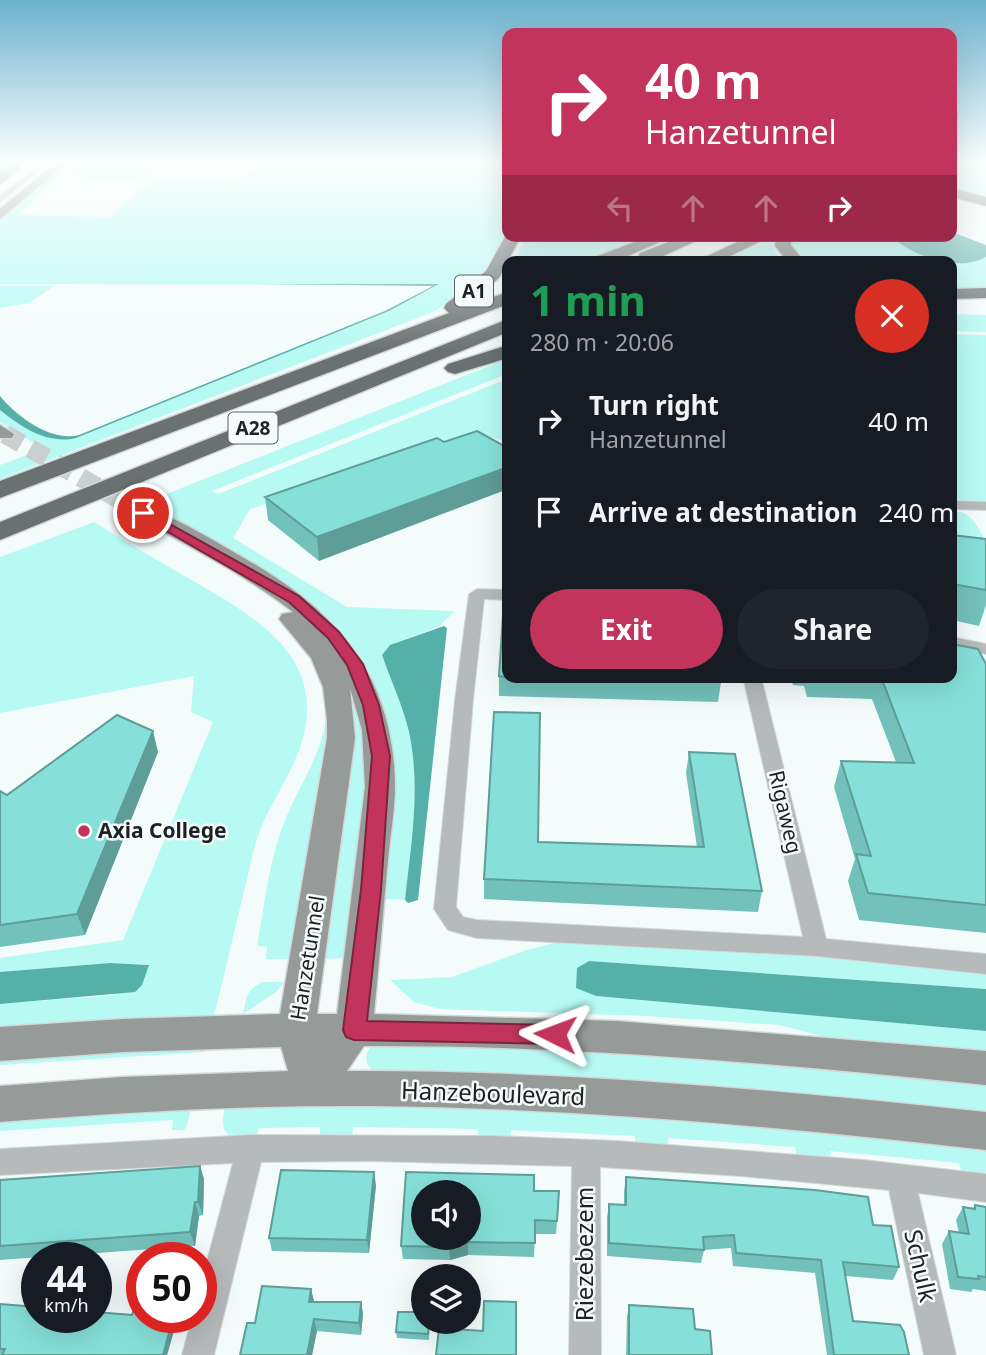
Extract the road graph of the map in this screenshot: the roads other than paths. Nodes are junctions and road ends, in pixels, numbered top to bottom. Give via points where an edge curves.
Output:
1 (650, 242) edge
2 (684, 242) edge
3 (711, 242) edge
4 (750, 242) edge
5 (614, 256) edge
6 (649, 256) edge
7 (677, 256) edge
8 (717, 256) edge
9 (502, 257) edge
10 (986, 293) edge
11 (957, 294) edge
12 (502, 299) edge
13 (957, 308) edge
14 (986, 308) edge
15 (502, 314) edge
16 (502, 327) edge
17 (419, 331) junction
18 (502, 348) edge
19 (502, 353) edge
20 (453, 368) junction
21 (0, 490) edge
22 (957, 505) edge
23 (986, 506) edge
24 (0, 512) edge
25 (0, 532) edge
26 (0, 550) edge
27 (502, 595) edge
28 (957, 643) edge
29 (986, 649) edge
30 (753, 683) edge
31 (817, 947) junction
32 (986, 964) edge
33 (354, 1030) junction
34 (296, 1031) junction
35 (0, 1044) edge
36 (986, 1068) edge
37 (313, 1091) junction
38 (0, 1104) edge
39 (986, 1131) edge
40 (251, 1148) junction
41 (586, 1154) junction
42 (0, 1162) edge
43 (900, 1178) junction
44 (986, 1188) edge
45 (198, 1355) edge
46 (584, 1355) edge
47 (940, 1355) edge

1 - 5 highway
2 - 6 highway
3 - 7 highway
4 - 8 highway
9 - 17 highway, A1 via 493,274 471,295
10 - 11 highway
12 - 17 highway, A28
13 - 14 highway
15 - 24 highway, A28
16 - 25 highway, A28
17 - 21 highway, A28
18 - 20 highway, A28
19 - 20 highway, A28
20 - 26 highway, A28
22 - 23 street
27 - 31 street via 477,594 445,909 450,919 464,928
28 - 29 street
30 - 31 street, Rigaweg
31 - 32 street
33 - 34 main road
33 - 34 main road, Hanzetunnel via 381,756 371,705 355,664 333,635 294,599 136,516 279,609 312,638 334,674 342,708 341,738
33 - 36 main road via 660,1039
33 - 37 main road, Hanzetunnel
34 - 35 main road via 99,1035
34 - 37 main road, Hanzetunnel
37 - 38 main road, Hanzeboulevard via 156,1093
37 - 39 main road, Hanzeboulevard via 642,1100
40 - 41 street
40 - 42 street
40 - 45 street
41 - 43 street
41 - 46 street, Riezebezem
43 - 44 street
43 - 47 street, Schulk

